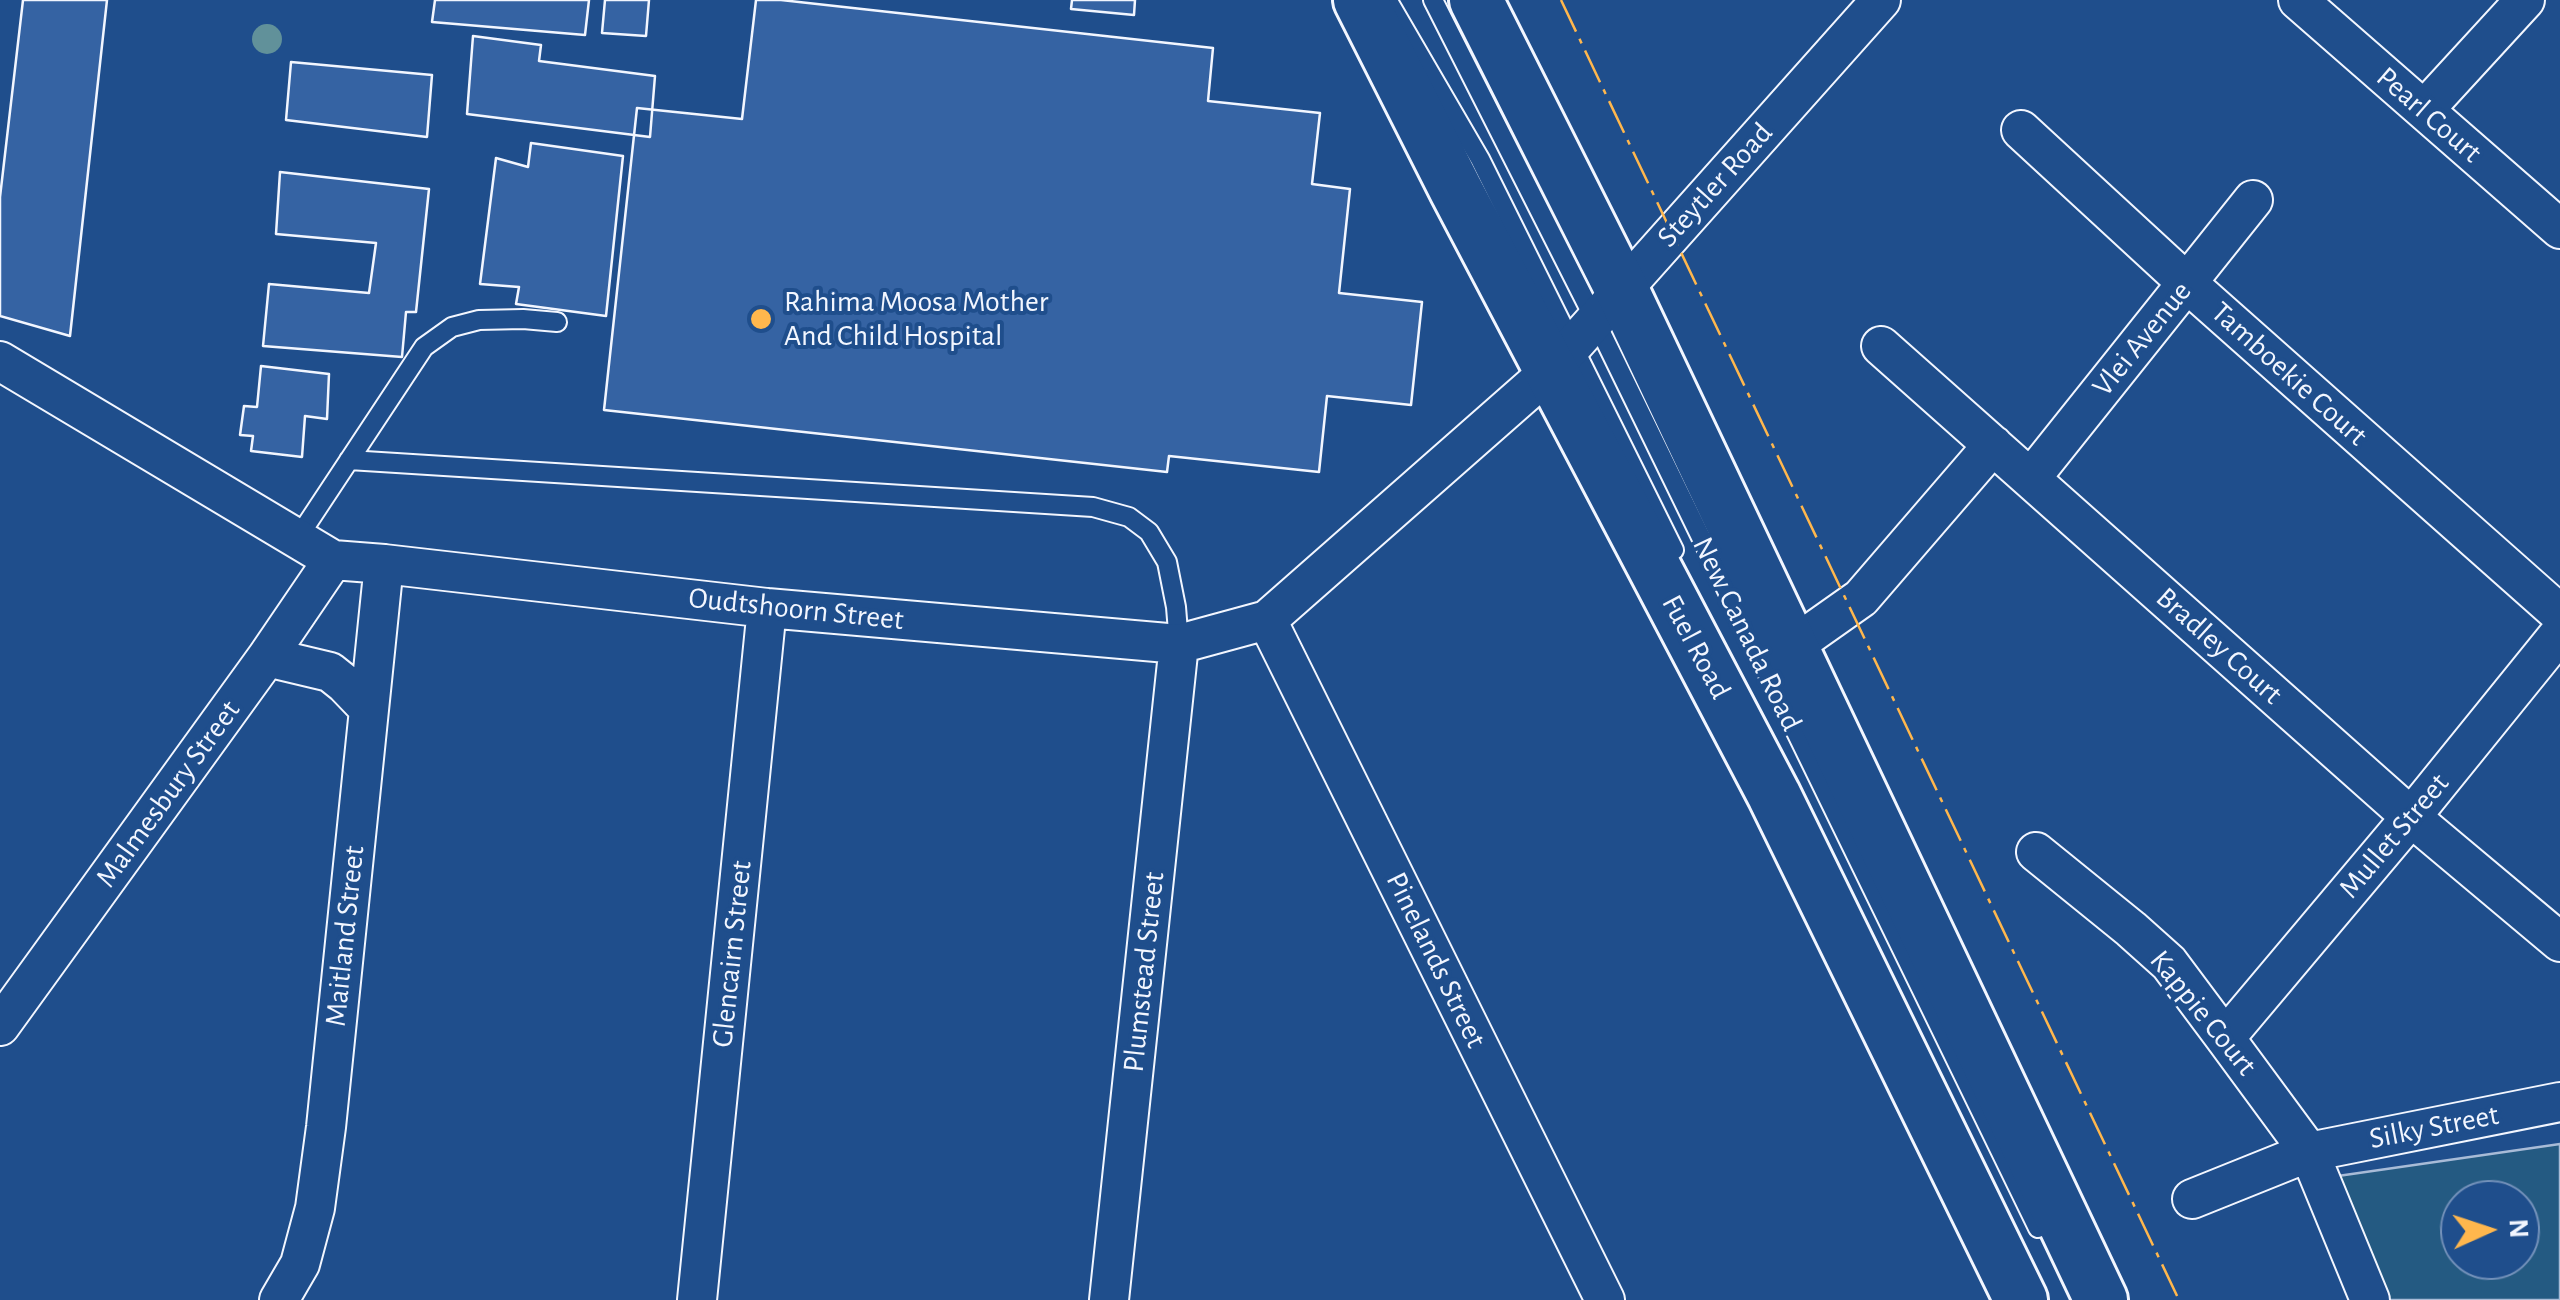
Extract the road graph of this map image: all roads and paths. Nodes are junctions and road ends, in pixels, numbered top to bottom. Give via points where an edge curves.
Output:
1 (1360, 0) edge
2 (1388, 0) edge
3 (1433, 0) edge
4 (1476, 0) edge
5 (1880, 0) edge
6 (2298, 0) edge
7 (2525, 0) edge
8 (2424, 110) junction
9 (2021, 130) dead end
10 (2253, 200) dead end
11 (2560, 229) edge
12 (2186, 283) junction
13 (557, 322) dead end
14 (1586, 332) junction
15 (1881, 346) dead end
16 (0, 361) edge
17 (1993, 445) junction
18 (350, 460) junction
19 (2031, 478) junction
20 (297, 539) junction
21 (333, 560) junction
22 (384, 564) junction
23 (1686, 573) dead end
24 (767, 608) junction
25 (2560, 614) edge
26 (1267, 620) junction
27 (2560, 633) edge
28 (1178, 644) junction
29 (1793, 646) junction
30 (267, 657) junction
31 (368, 708) junction
32 (2411, 816) junction
33 (2036, 852) dead end
34 (2560, 942) edge
35 (0, 1026) edge
36 (2226, 1038) junction
37 (2560, 1102) edge
38 (2309, 1152) junction
39 (2192, 1199) dead end
40 (2047, 1247) dead end
41 (279, 1300) edge
42 (697, 1300) edge
43 (1109, 1300) edge
44 (1604, 1300) edge
45 (2021, 1300) edge
46 (2101, 1300) edge
47 (2370, 1300) edge

1 - 14 main road, Fuel Road
2 - 14 lane, New Canada Road
3 - 14 lane, New Canada Road
4 - 14 main road, Fuel Road
5 - 14 street, Steytler Road
6 - 8 street, Pearl Court
7 - 8 street
8 - 11 street, Pearl Court
9 - 12 street, Tamboekie Court
10 - 12 street, Vlei Avenue
12 - 19 street, Vlei Avenue
12 - 25 street, Tamboekie Court
13 - 18 lane via 480,320 452,328 424,348
14 - 23 lane, New Canada Road
14 - 26 street, Oudtshoorn Street
14 - 29 main road, Fuel Road
14 - 40 lane, New Canada Road
14 - 45 main road, Fuel Road via 1774,795
15 - 17 street, Bradley Court
16 - 20 street, Oudtshoorn Street
17 - 19 street, Bradley Court
17 - 29 street via 1861,598
18 - 20 lane
18 - 28 lane via 1093,507 1148,532 1167,562
19 - 32 street, Bradley Court
20 - 21 street, Oudtshoorn Street
21 - 22 street, Oudtshoorn Street
21 - 30 street, Malmesbury Street
22 - 24 street, Oudtshoorn Street
22 - 31 street, Maitland Street
24 - 28 street, Oudtshoorn Street
24 - 42 street, Glencairn Street
26 - 28 street, Oudtshoorn Street
26 - 44 street, Pinelands Street
27 - 32 street, Mullet Street
28 - 43 street, Plumstead Street
29 - 46 main road, Fuel Road
30 - 31 street via 330,672
30 - 35 street, Malmesbury Street
31 - 41 street, Maitland Street via 315,1208 300,1264
32 - 34 street, Bradley Court
32 - 36 street, Mullet Street
33 - 36 street, Kappie Court via 2168,963
36 - 38 street, Kappie Court
37 - 38 street, Silky Street
38 - 39 street, Silky Street
38 - 47 street, Kappie Court

